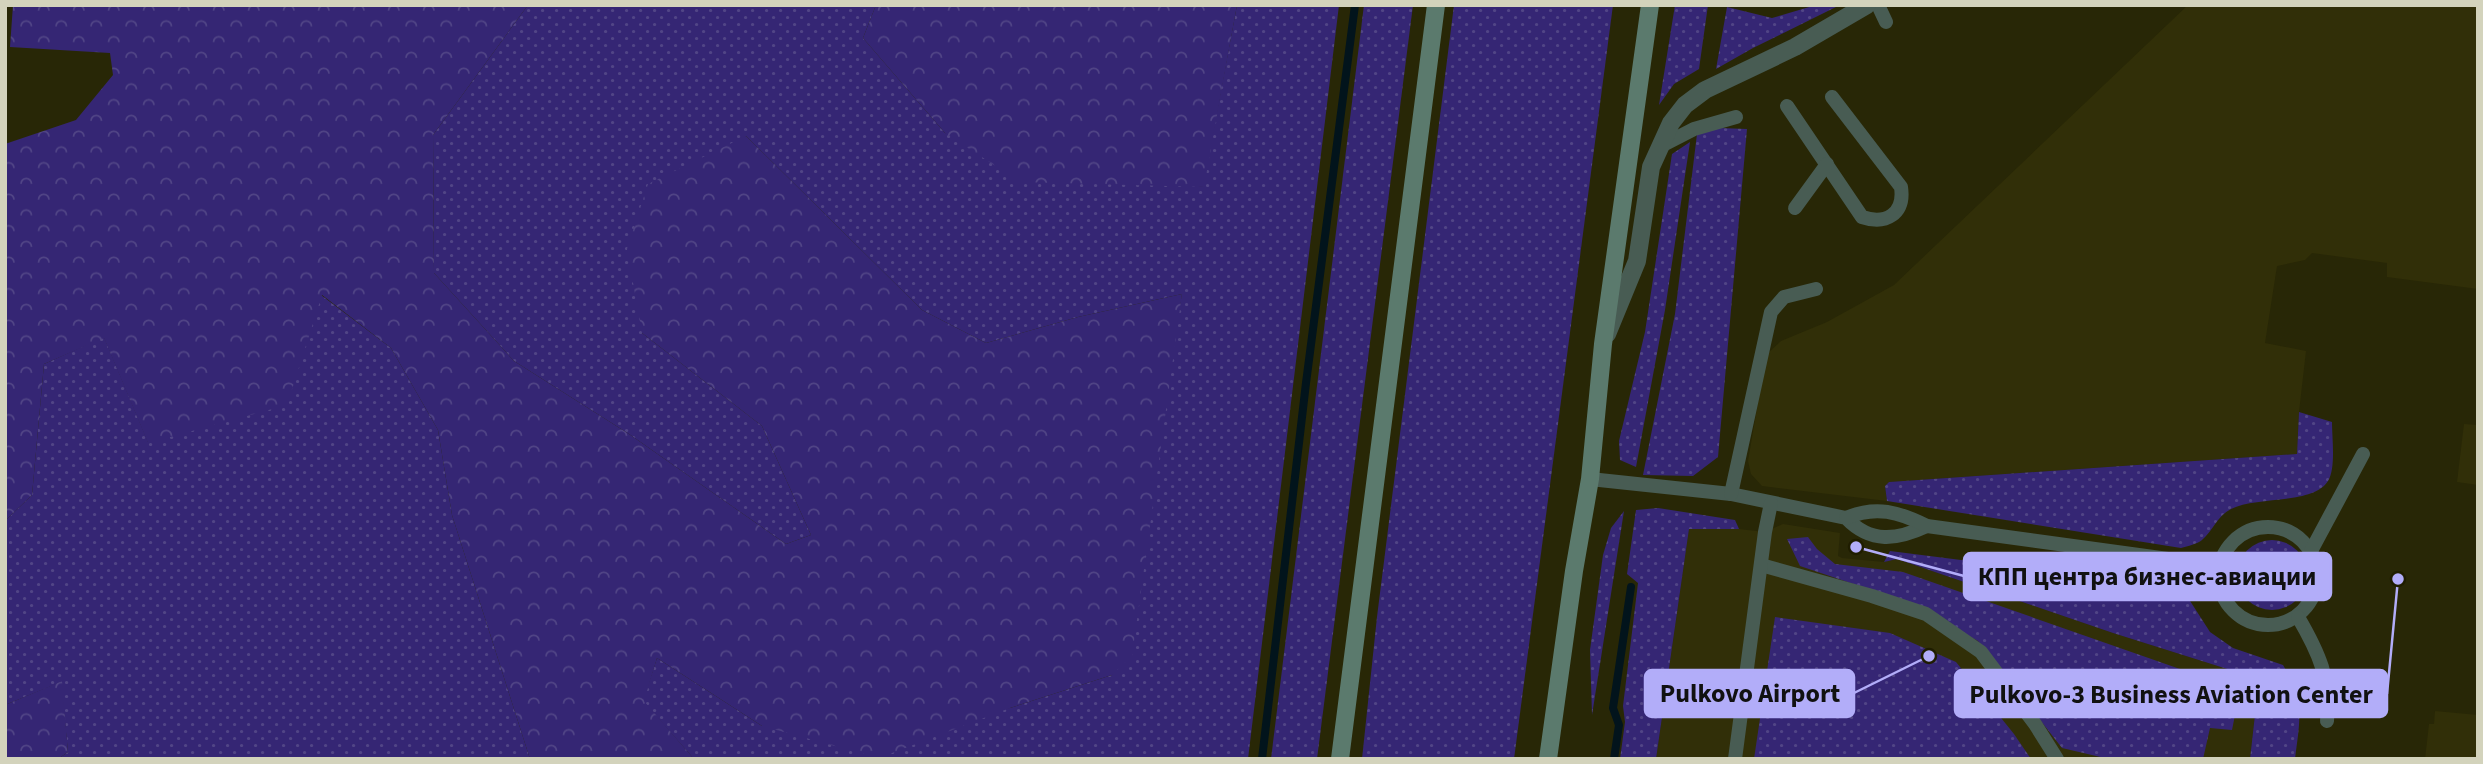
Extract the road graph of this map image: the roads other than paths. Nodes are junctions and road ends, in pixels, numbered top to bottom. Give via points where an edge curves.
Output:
1 (1436, 5) edge
2 (1650, 5) edge
3 (1867, 5) edge
4 (1878, 5) edge
5 (1886, 22) dead end
6 (1832, 97) dead end
7 (1787, 106) dead end
8 (1736, 117) dead end
9 (1658, 148) junction
10 (1827, 164) junction
11 (1795, 208) dead end
12 (1816, 289) dead end
13 (1603, 344) junction
14 (2362, 454) dead end
15 (1590, 479) junction
16 (1731, 494) junction
17 (1771, 503) junction
18 (1846, 518) junction
19 (1927, 526) junction
20 (2312, 551) junction
21 (1761, 565) junction
22 (2219, 566) junction
23 (2298, 617) junction
24 (2328, 722) dead end
25 (1340, 759) edge
26 (1548, 759) edge
27 (1735, 759) edge
28 (2057, 759) edge

1 - 25 main road
2 - 13 main road
3 - 9 street via 1796,47 1705,90 1678,114
4 - 5 lane
6 - 10 lane via 1901,187 1903,198 1897,211 1875,222 1862,217
7 - 10 lane
8 - 9 lane via 1694,129
9 - 13 street via 1637,261
10 - 11 lane
12 - 16 lane via 1784,297 1771,312
13 - 15 main road
14 - 20 lane
15 - 16 lane
15 - 26 main road
16 - 17 lane
17 - 18 lane
17 - 21 lane
18 - 19 lane via 1863,510 1885,512
18 - 19 lane via 1858,530 1880,536 1904,537
19 - 22 lane
20 - 22 lane via 2295,534 2272,526 2248,530 2229,544
20 - 23 lane via 2316,586
21 - 27 lane
21 - 28 lane via 1926,614 1981,652
22 - 23 lane via 2220,590 2232,611 2252,624 2276,626
23 - 24 lane via 2320,657 2330,701

